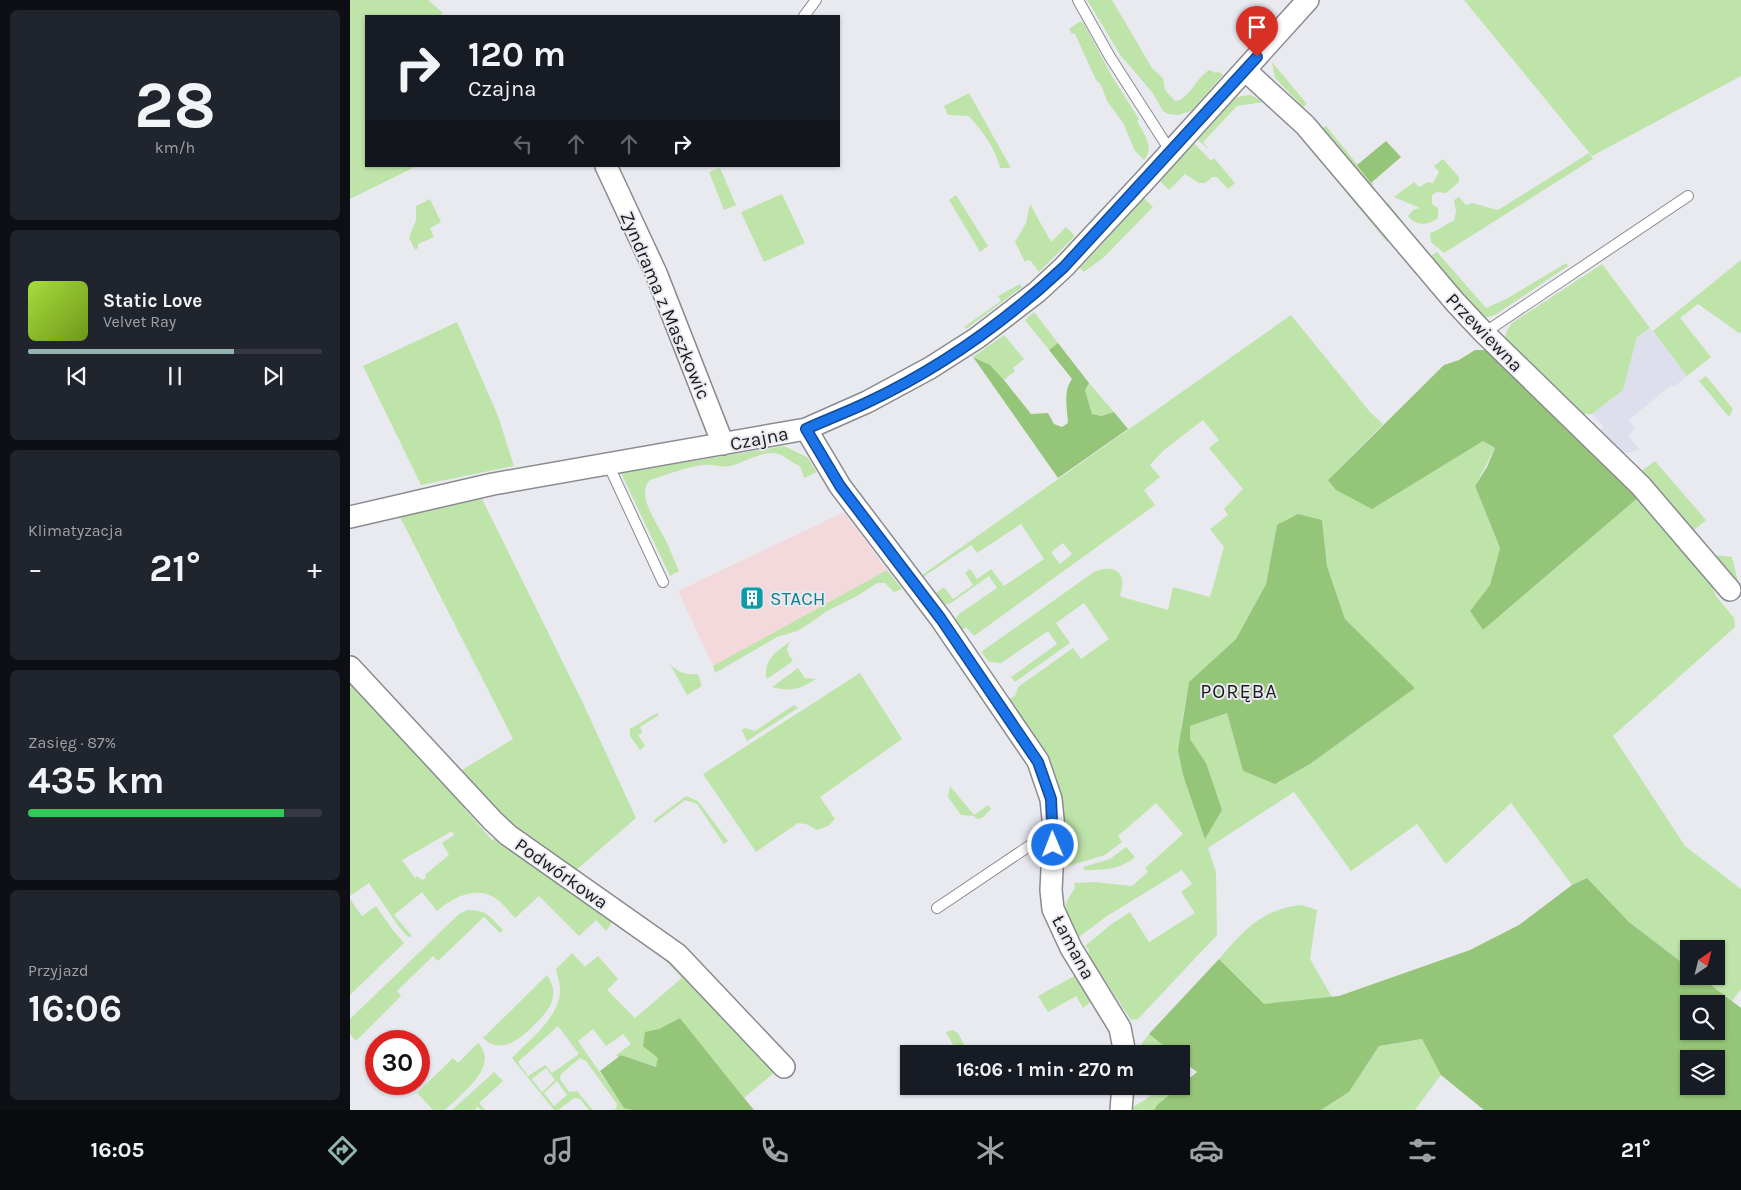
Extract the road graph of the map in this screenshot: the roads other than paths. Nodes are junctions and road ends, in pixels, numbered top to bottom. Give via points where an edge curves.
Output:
1 (816, 0) edge
2 (1078, 0) edge
3 (1308, 0) edge
4 (805, 15) edge
5 (1245, 70) junction
6 (1171, 152) junction
7 (606, 167) edge
8 (1688, 196) dead end
9 (1484, 333) junction
10 (806, 429) junction
11 (723, 444) junction
12 (608, 464) junction
13 (350, 517) edge
14 (663, 582) dead end
15 (1730, 590) dead end
16 (350, 667) edge
17 (1054, 829) junction
18 (936, 908) dead end
19 (1123, 1045) edge
20 (784, 1067) dead end
21 (1122, 1095) edge
22 (1121, 1110) edge

1 - 4 lane
2 - 6 lane
3 - 5 street, Czajna
5 - 6 street, Czajna
5 - 9 street, Przewiewna via 1305,125
6 - 10 street, Czajna via 1064,267 1009,315 916,375 867,402
7 - 11 street, Zyndrama z Maszkowic via 656,273
8 - 9 lane
9 - 15 street, Przewiewna via 1641,486
10 - 11 street, Czajna
10 - 17 street, Łamana via 840,486 941,619 1038,762 1051,799
11 - 12 street, Czajna
12 - 13 street, Czajna via 493,484
12 - 14 lane
16 - 20 street, Podwórkowa via 492,821 677,954
17 - 18 lane
17 - 19 street, Łamana via 1053,909 1071,948 1120,1028
21 - 22 street

